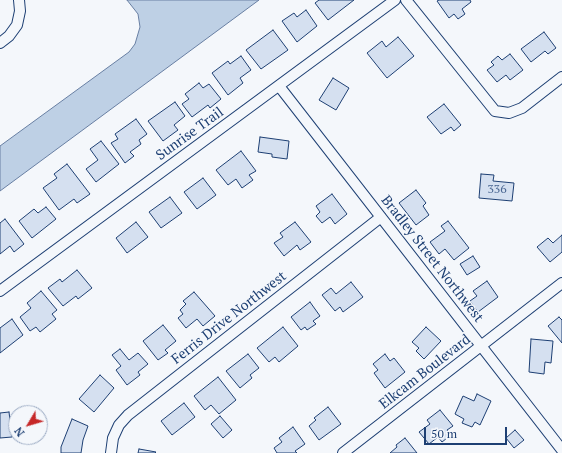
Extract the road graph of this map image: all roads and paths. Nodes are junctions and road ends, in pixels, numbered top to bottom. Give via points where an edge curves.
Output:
1 (19, 0) edge
2 (395, 0) edge
3 (406, 0) edge
4 (0, 43) edge
5 (562, 77) edge
6 (279, 86) junction
7 (381, 217) junction
8 (562, 283) edge
9 (0, 291) edge
10 (481, 346) junction
11 (562, 450) edge
12 (111, 453) edge
13 (343, 453) edge

1 - 4 street via 17,25
2 - 6 street, Sunrise Trail
3 - 5 street via 495,111 509,113 522,108
6 - 7 street, Bradley Street Northwest
6 - 9 street, Sunrise Trail
7 - 10 street, Bradley Street Northwest
7 - 12 street, Ferris Drive Northwest via 128,414 113,438
8 - 10 street, Elkcam Boulevard
10 - 11 street, Bradley Street Northwest
10 - 13 street, Elkcam Boulevard

